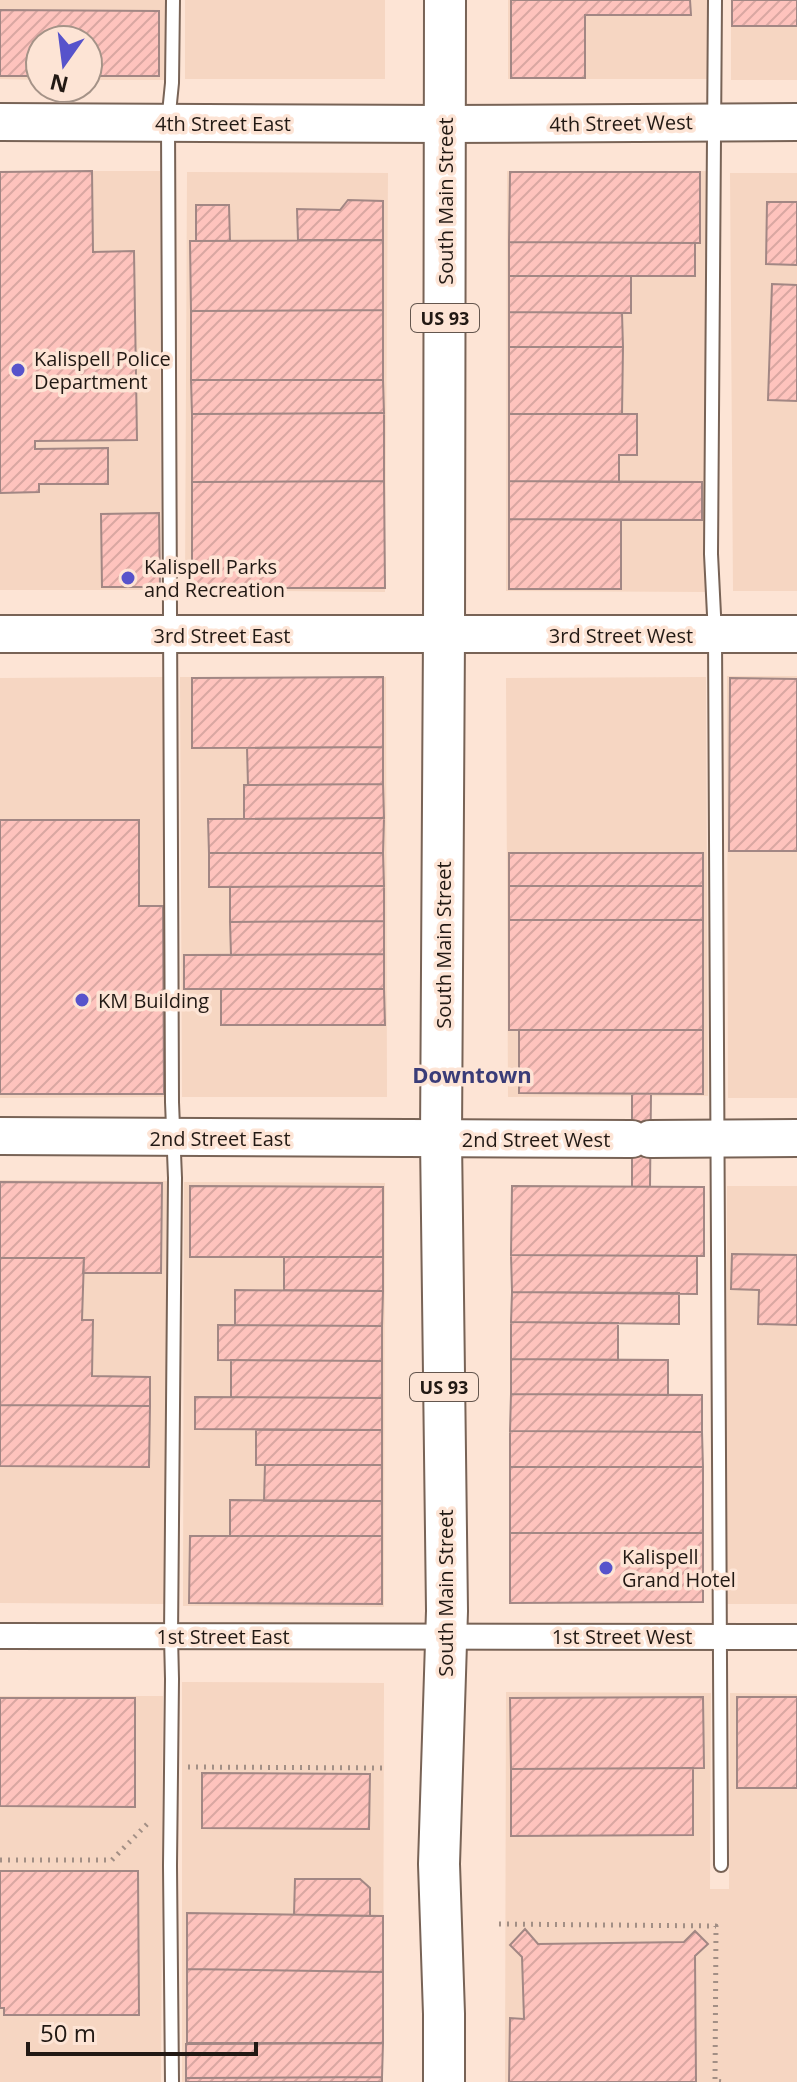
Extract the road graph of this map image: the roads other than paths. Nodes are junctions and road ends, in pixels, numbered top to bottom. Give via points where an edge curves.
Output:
1 (173, 0) edge
2 (445, 0) edge
3 (715, 0) edge
4 (0, 122) edge
5 (714, 122) junction
6 (797, 122) edge
7 (168, 123) junction
8 (445, 124) junction
9 (0, 634) edge
10 (170, 634) junction
11 (797, 634) edge
12 (444, 635) junction
13 (715, 635) junction
14 (0, 1136) edge
15 (173, 1138) junction
16 (797, 1138) edge
17 (441, 1139) junction
18 (718, 1139) junction
19 (446, 1635) junction
20 (0, 1636) edge
21 (171, 1636) junction
22 (721, 1636) junction
23 (797, 1637) edge
24 (721, 1865) dead end
25 (172, 2082) edge
26 (444, 2082) edge

1 - 7 lane
2 - 8 main road, South Main Street / US 93
3 - 5 lane
4 - 7 street, 4th Street East
5 - 6 street, 4th Street West
5 - 8 street, 4th Street West
5 - 13 lane
7 - 8 street, 4th Street East
7 - 10 lane
8 - 12 main road, South Main Street / US 93
9 - 10 street, 3rd Street East
10 - 12 street, 3rd Street East
10 - 15 lane
11 - 13 street, 3rd Street West
12 - 13 street, 3rd Street West
12 - 17 main road, South Main Street / US 93
13 - 18 lane
14 - 15 street, 2nd Street East
15 - 17 street, 2nd Street East
15 - 21 lane
16 - 18 street, 2nd Street West
17 - 18 street, 2nd Street West
17 - 19 main road, South Main Street / US 93
18 - 22 lane
19 - 21 street, 1st Street East
19 - 22 street, 1st Street West
19 - 26 main road, South Main Street / US 93 via 439,1864
20 - 21 street, 1st Street East
21 - 25 lane
22 - 23 street, 1st Street West
22 - 24 lane

